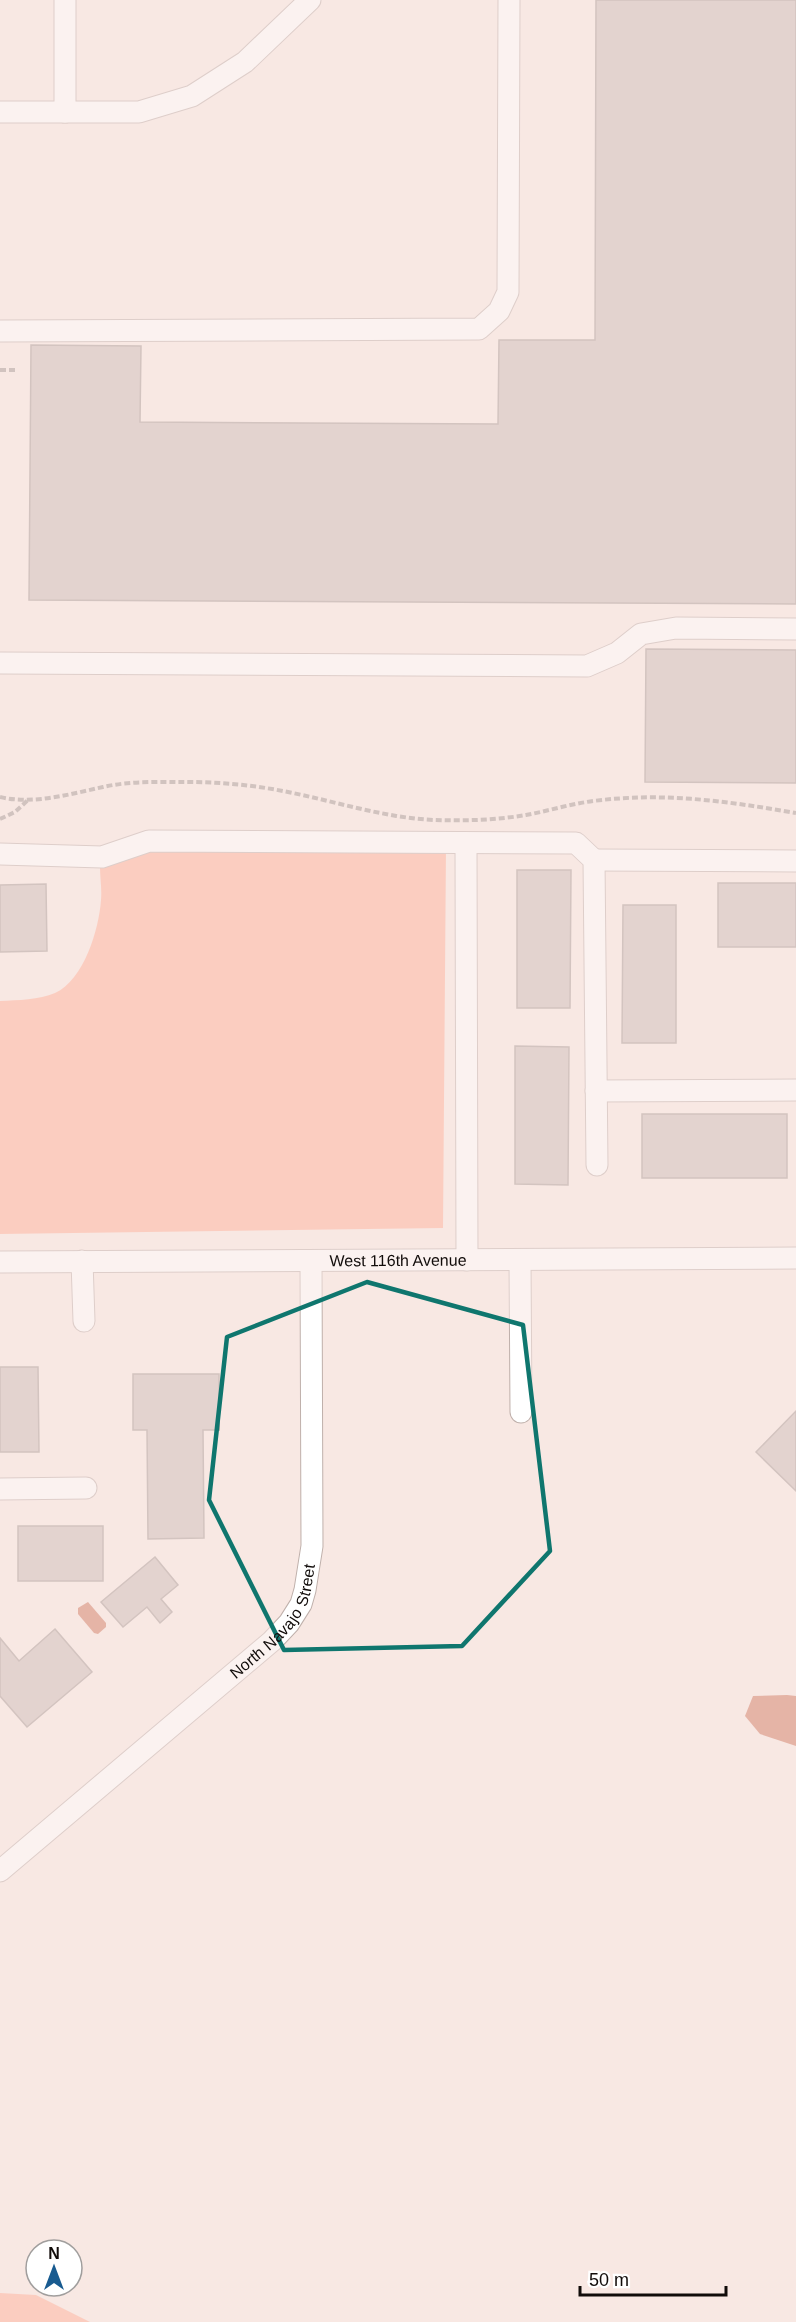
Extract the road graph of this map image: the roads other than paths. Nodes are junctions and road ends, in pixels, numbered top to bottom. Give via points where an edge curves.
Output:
1 (65, 0) edge
2 (310, 0) edge
3 (509, 0) edge
4 (0, 112) edge
5 (65, 112) junction
6 (0, 331) edge
7 (796, 629) edge
8 (0, 663) edge
9 (466, 843) junction
10 (0, 854) edge
11 (594, 860) junction
12 (796, 861) edge
13 (796, 1090) edge
14 (596, 1091) junction
15 (597, 1166) dead end
16 (796, 1258) edge
17 (467, 1260) junction
18 (520, 1260) junction
19 (82, 1261) junction
20 (0, 1262) edge
21 (310, 1262) junction
22 (84, 1321) dead end
23 (521, 1412) dead end
24 (86, 1488) dead end
25 (0, 1489) edge
26 (0, 1871) edge

1 - 5 street
2 - 5 street via 244,62 192,96 139,112
3 - 6 street via 508,292 499,311 479,329
4 - 5 street
7 - 8 street via 676,628 641,634 617,653 587,666
9 - 10 street via 149,841 102,858
9 - 11 street via 576,843
9 - 17 street
11 - 12 street
11 - 14 street
13 - 14 street
14 - 15 street
16 - 18 street, West 116th Avenue
17 - 18 street, West 116th Avenue
17 - 21 street, West 116th Avenue
18 - 23 street
19 - 20 street, West 116th Avenue
19 - 21 street, West 116th Avenue
19 - 22 street
21 - 26 street, North Navajo Street via 312,1546 301,1604 289,1623 239,1671
24 - 25 street

